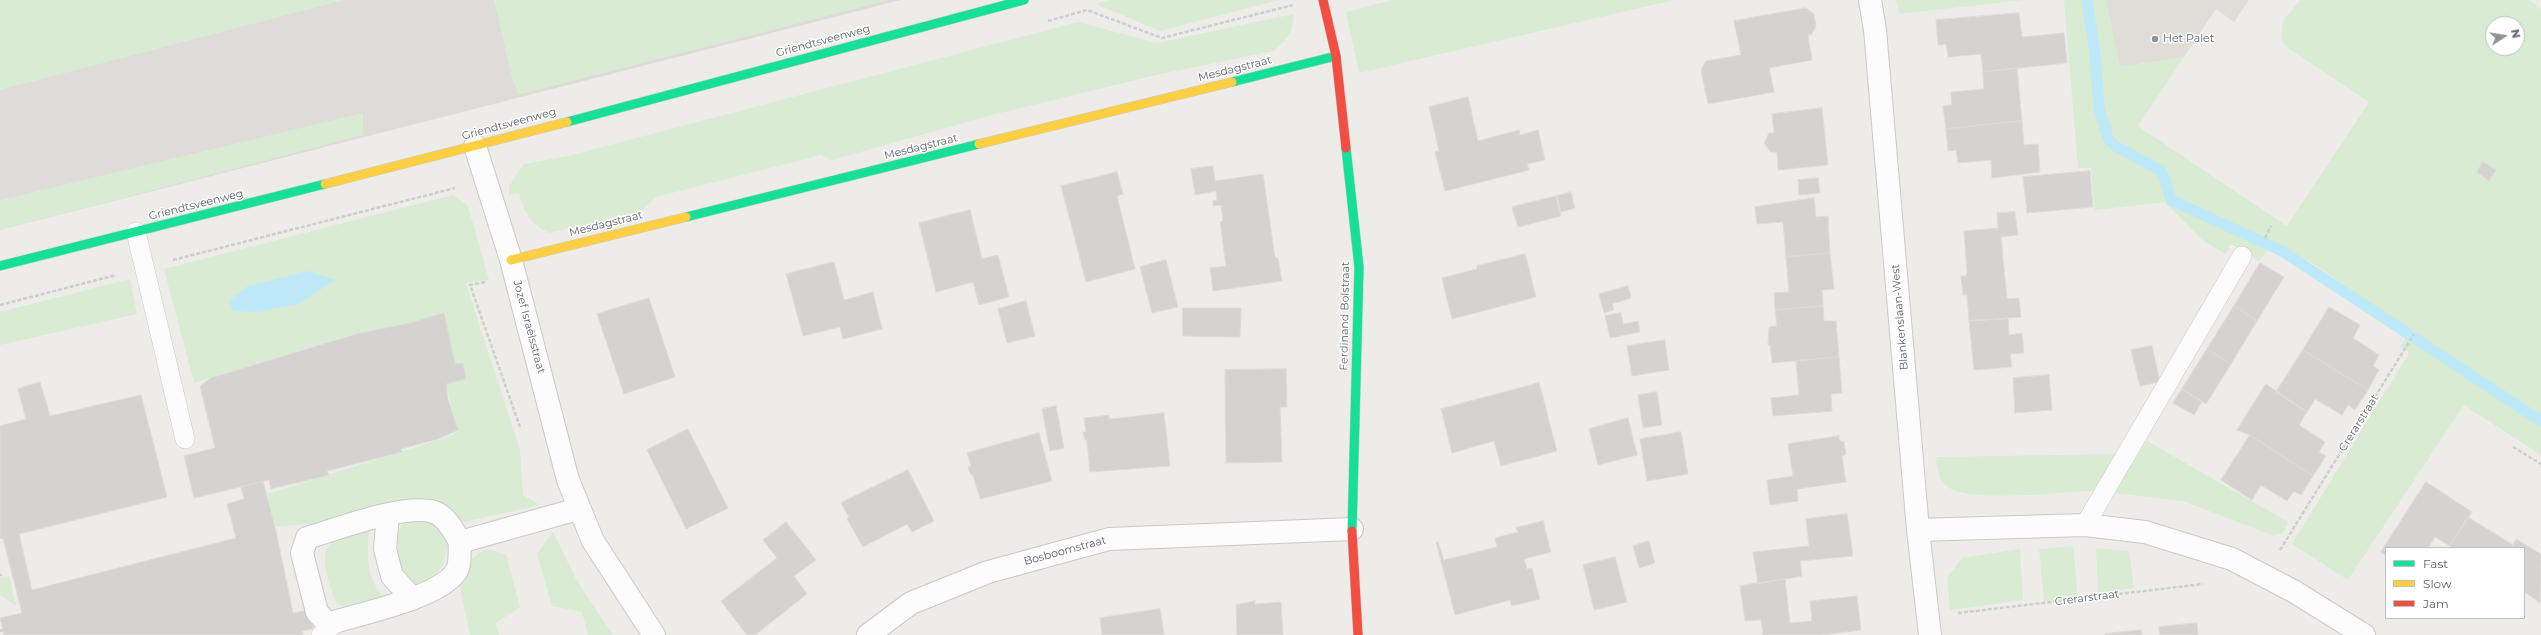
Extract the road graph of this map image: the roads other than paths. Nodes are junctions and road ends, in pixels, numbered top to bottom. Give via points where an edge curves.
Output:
1 (1024, 0) edge
2 (1323, 0) edge
3 (1870, 0) edge
4 (1336, 56) junction
5 (476, 146) junction
6 (136, 232) junction
7 (2242, 256) dead end
8 (511, 260) junction
9 (0, 266) edge
10 (185, 439) dead end
11 (578, 509) junction
12 (388, 514) junction
13 (2085, 524) junction
14 (1352, 529) junction
15 (1918, 530) junction
16 (460, 542) junction
17 (412, 598) junction
18 (338, 621) junction
19 (1929, 626) edge
20 (321, 635) edge
21 (654, 635) edge
22 (868, 635) edge
23 (1358, 635) edge
24 (2364, 635) edge

1 - 5 street, Griendtsveenweg
2 - 4 street, Ferdinand Bolstraat
3 - 15 street, Blankenslaan-West via 1875,30
4 - 8 street, Mesdagstraat
4 - 14 street, Ferdinand Bolstraat via 1359,267
5 - 6 street, Griendtsveenweg
5 - 8 street, Jozef Israëlsstraat
6 - 9 street, Griendtsveenweg
6 - 10 lane
7 - 13 lane
8 - 11 street, Jozef Israëlsstraat via 568,480
11 - 16 street
11 - 21 street, Jozef Israëlsstraat via 593,541
12 - 16 street via 435,513 454,531
12 - 17 street via 385,549 392,576
12 - 18 street via 307,538 303,546 302,553 317,612 326,622
13 - 15 street
13 - 24 street via 2145,532 2232,559 2295,592
14 - 22 street, Bosboomstraat via 1109,539 988,572 911,603
14 - 23 street, Ferdinand Bolstraat
15 - 19 street, Blankenslaan-West
16 - 17 street via 457,571 448,582
17 - 18 street
18 - 20 lane

